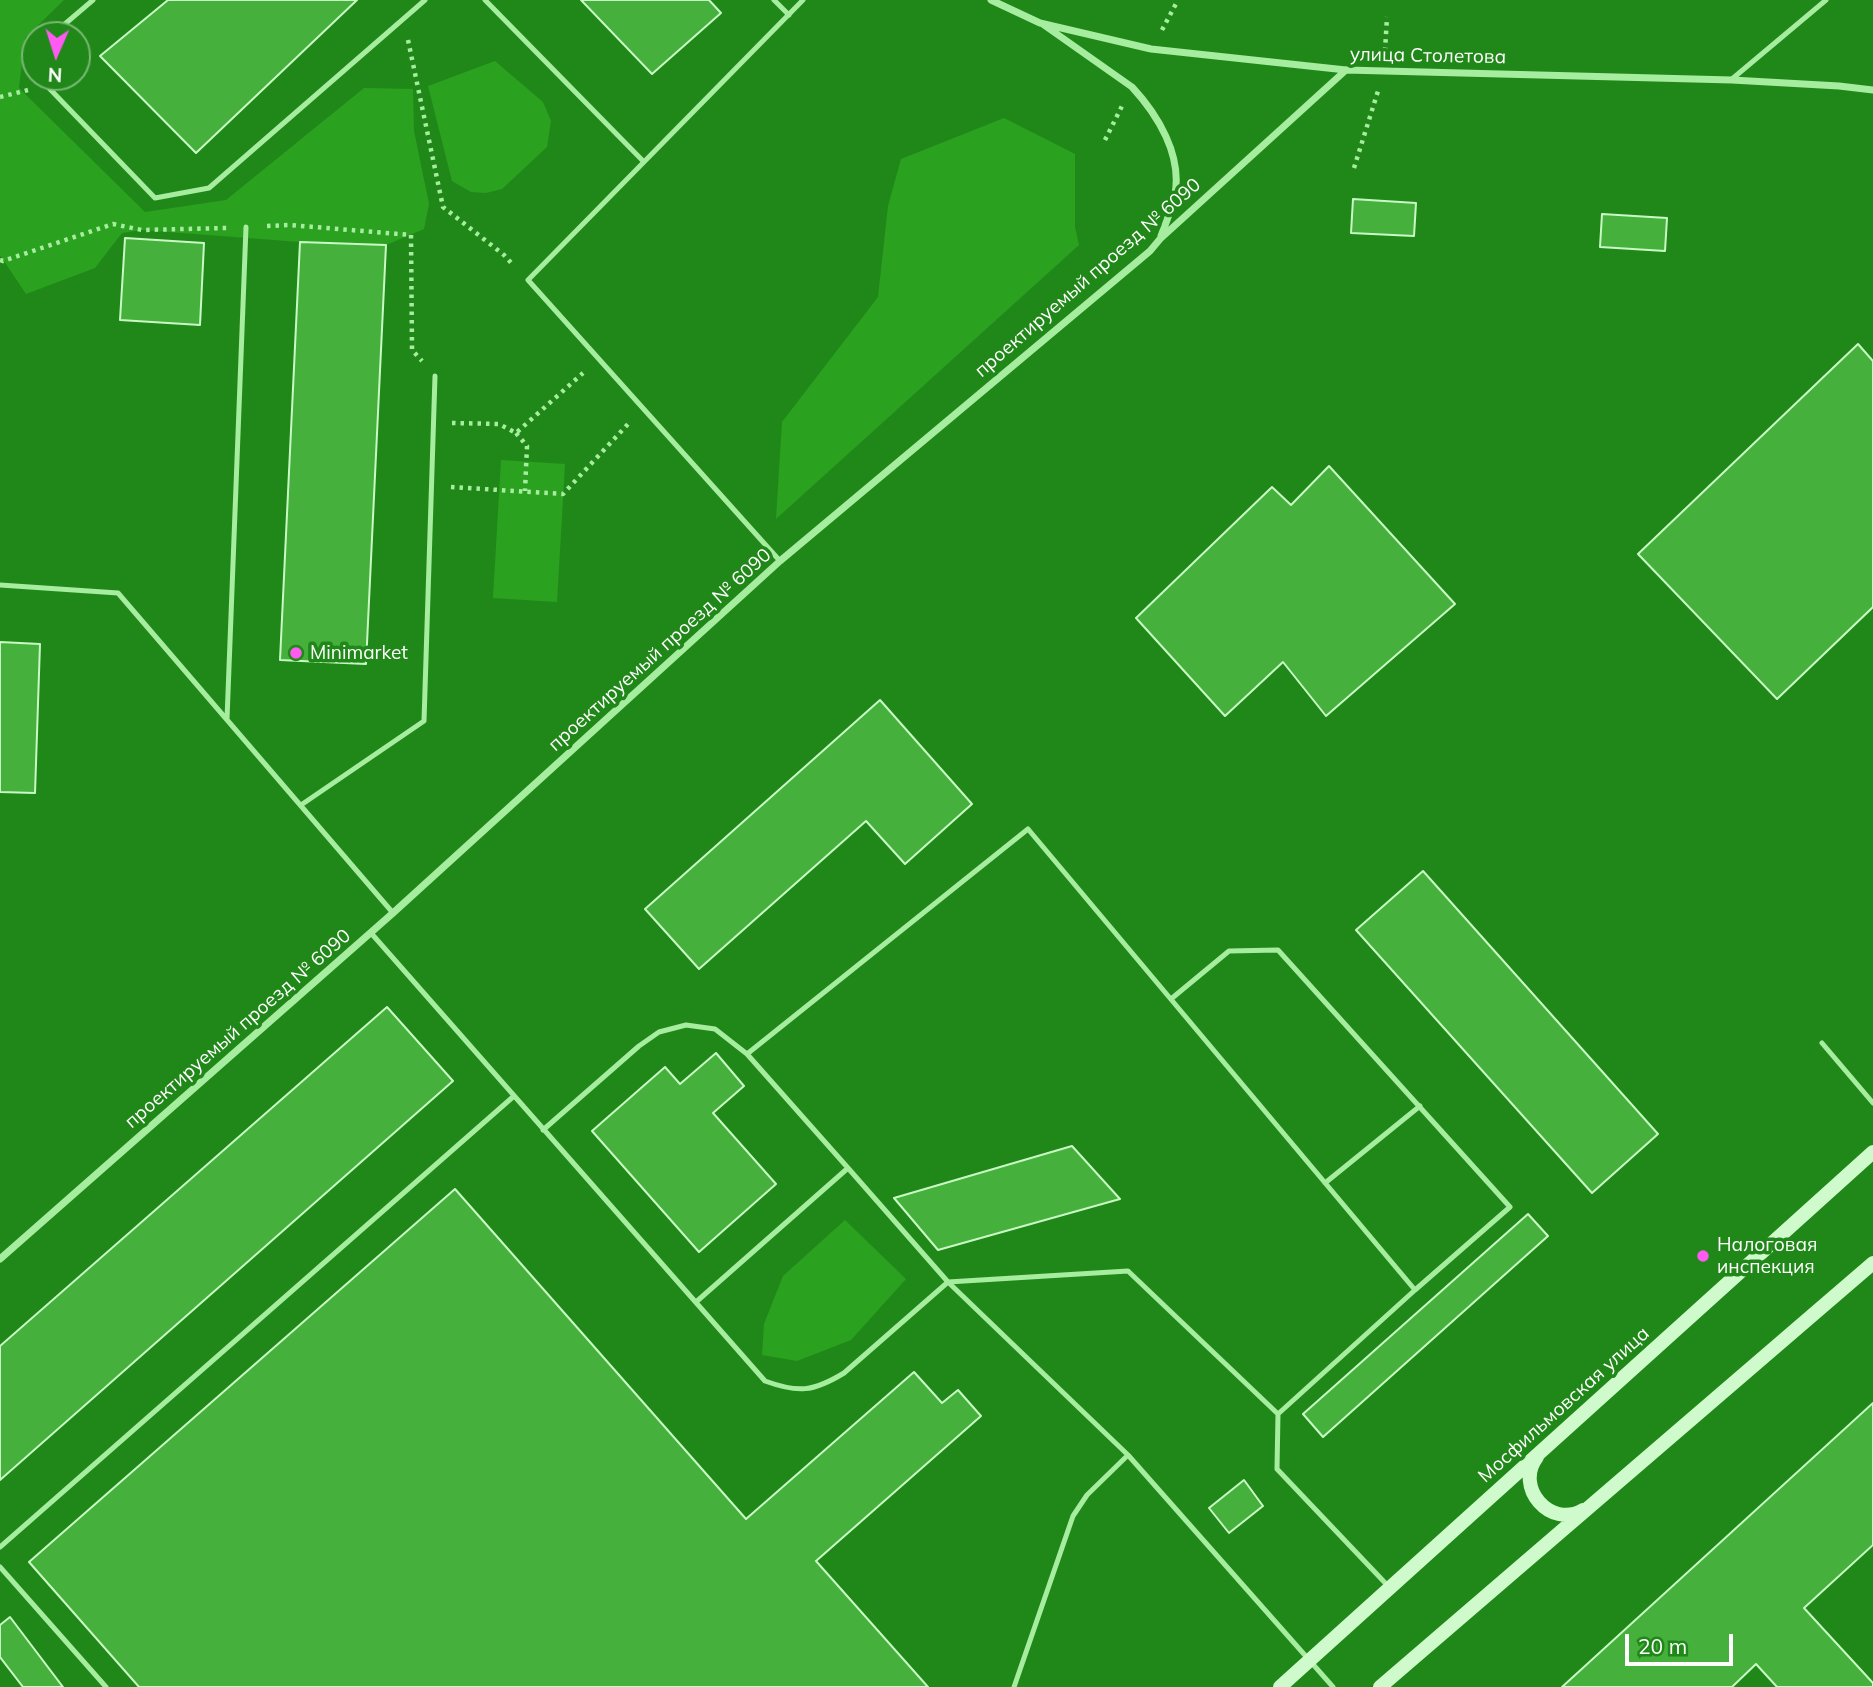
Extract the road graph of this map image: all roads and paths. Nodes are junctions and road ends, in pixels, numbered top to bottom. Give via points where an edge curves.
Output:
1 (93, 0) edge
2 (425, 0) edge
3 (485, 0) edge
4 (774, 0) edge
5 (803, 0) edge
6 (991, 0) edge
7 (1826, 0) edge
8 (789, 15) junction
9 (403, 19) junction
10 (68, 21) edge
11 (1040, 23) junction
12 (1346, 70) junction
13 (1732, 80) junction
14 (1873, 90) edge
15 (25, 91) edge
16 (51, 91) edge
17 (0, 97) edge
18 (644, 162) junction
19 (246, 227) dead end
20 (1160, 239) junction
21 (528, 280) junction
22 (600, 359) junction
23 (435, 376) dead end
24 (643, 408) junction
25 (433, 423) junction
26 (516, 433) junction
27 (431, 486) junction
28 (524, 491) junction
29 (780, 561) junction
30 (0, 586) edge
31 (227, 719) junction
32 (301, 806) junction
33 (393, 913) junction
34 (371, 933) junction
35 (1171, 999) junction
36 (1822, 1043) dead end
37 (747, 1054) junction
38 (514, 1096) junction
39 (1873, 1103) edge
40 (1420, 1106) junction
41 (543, 1130) junction
42 (1873, 1152) edge
43 (848, 1168) junction
44 (1325, 1183) junction
45 (0, 1259) edge
46 (1873, 1263) edge
47 (948, 1282) junction
48 (1415, 1290) junction
49 (695, 1302) junction
50 (1278, 1414) junction
51 (1542, 1451) junction
52 (1128, 1455) junction
53 (1590, 1506) junction
54 (0, 1547) edge
55 (0, 1567) edge
56 (1390, 1588) junction
57 (1310, 1660) junction
58 (106, 1687) edge
59 (1014, 1687) edge
60 (1280, 1687) edge
61 (1333, 1687) edge
62 (1380, 1687) edge

1 - 10 lane
2 - 9 lane
3 - 18 lane
4 - 8 lane
5 - 8 lane
6 - 11 street, улица Столетова
7 - 13 lane
8 - 18 lane
9 - 16 lane via 209,188 155,198
9 - 21 path via 443,207
11 - 12 street, улица Столетова via 1151,49
11 - 20 street via 1132,87 1166,134 1175,166 1175,194
12 - 13 street, улица Столетова
12 - 20 street, проектируемый проезд № 6090
13 - 14 street, улица Столетова
15 - 17 path
18 - 21 lane
19 - 31 lane
20 - 29 street, проектируемый проезд № 6090
21 - 22 lane
22 - 24 lane
22 - 26 path
23 - 25 lane
24 - 28 path via 563,494
24 - 29 lane
25 - 26 path via 499,424
25 - 27 lane
26 - 28 path via 527,446
27 - 28 path
27 - 32 lane via 424,721
29 - 33 street, проектируемый проезд № 6090
30 - 31 lane via 118,593
31 - 32 lane
32 - 33 lane
33 - 34 street, проектируемый проезд № 6090
34 - 38 lane
34 - 45 street, проектируемый проезд № 6090
35 - 37 lane via 1028,829
35 - 40 lane via 1229,951 1278,950
35 - 44 lane
36 - 39 lane
37 - 41 lane via 715,1029 686,1025 659,1032
37 - 43 lane
38 - 41 lane
38 - 54 lane
40 - 44 lane
40 - 48 lane via 1510,1207
41 - 49 lane
42 - 51 main road, Мосфильмовская улица
43 - 47 lane
43 - 49 lane
44 - 48 lane
46 - 53 main road
47 - 49 lane via 844,1373 806,1389 787,1389 765,1381
47 - 50 lane via 1128,1271
47 - 52 lane
48 - 50 lane
50 - 56 lane via 1277,1469
51 - 53 main road via 1529,1476 1538,1502 1563,1515
51 - 56 main road, Мосфильмовская улица
52 - 57 lane
52 - 59 lane via 1087,1495 1073,1516
53 - 62 main road
55 - 58 lane
56 - 57 main road, Мосфильмовская улица
57 - 60 main road, Мосфильмовская улица
57 - 61 lane

